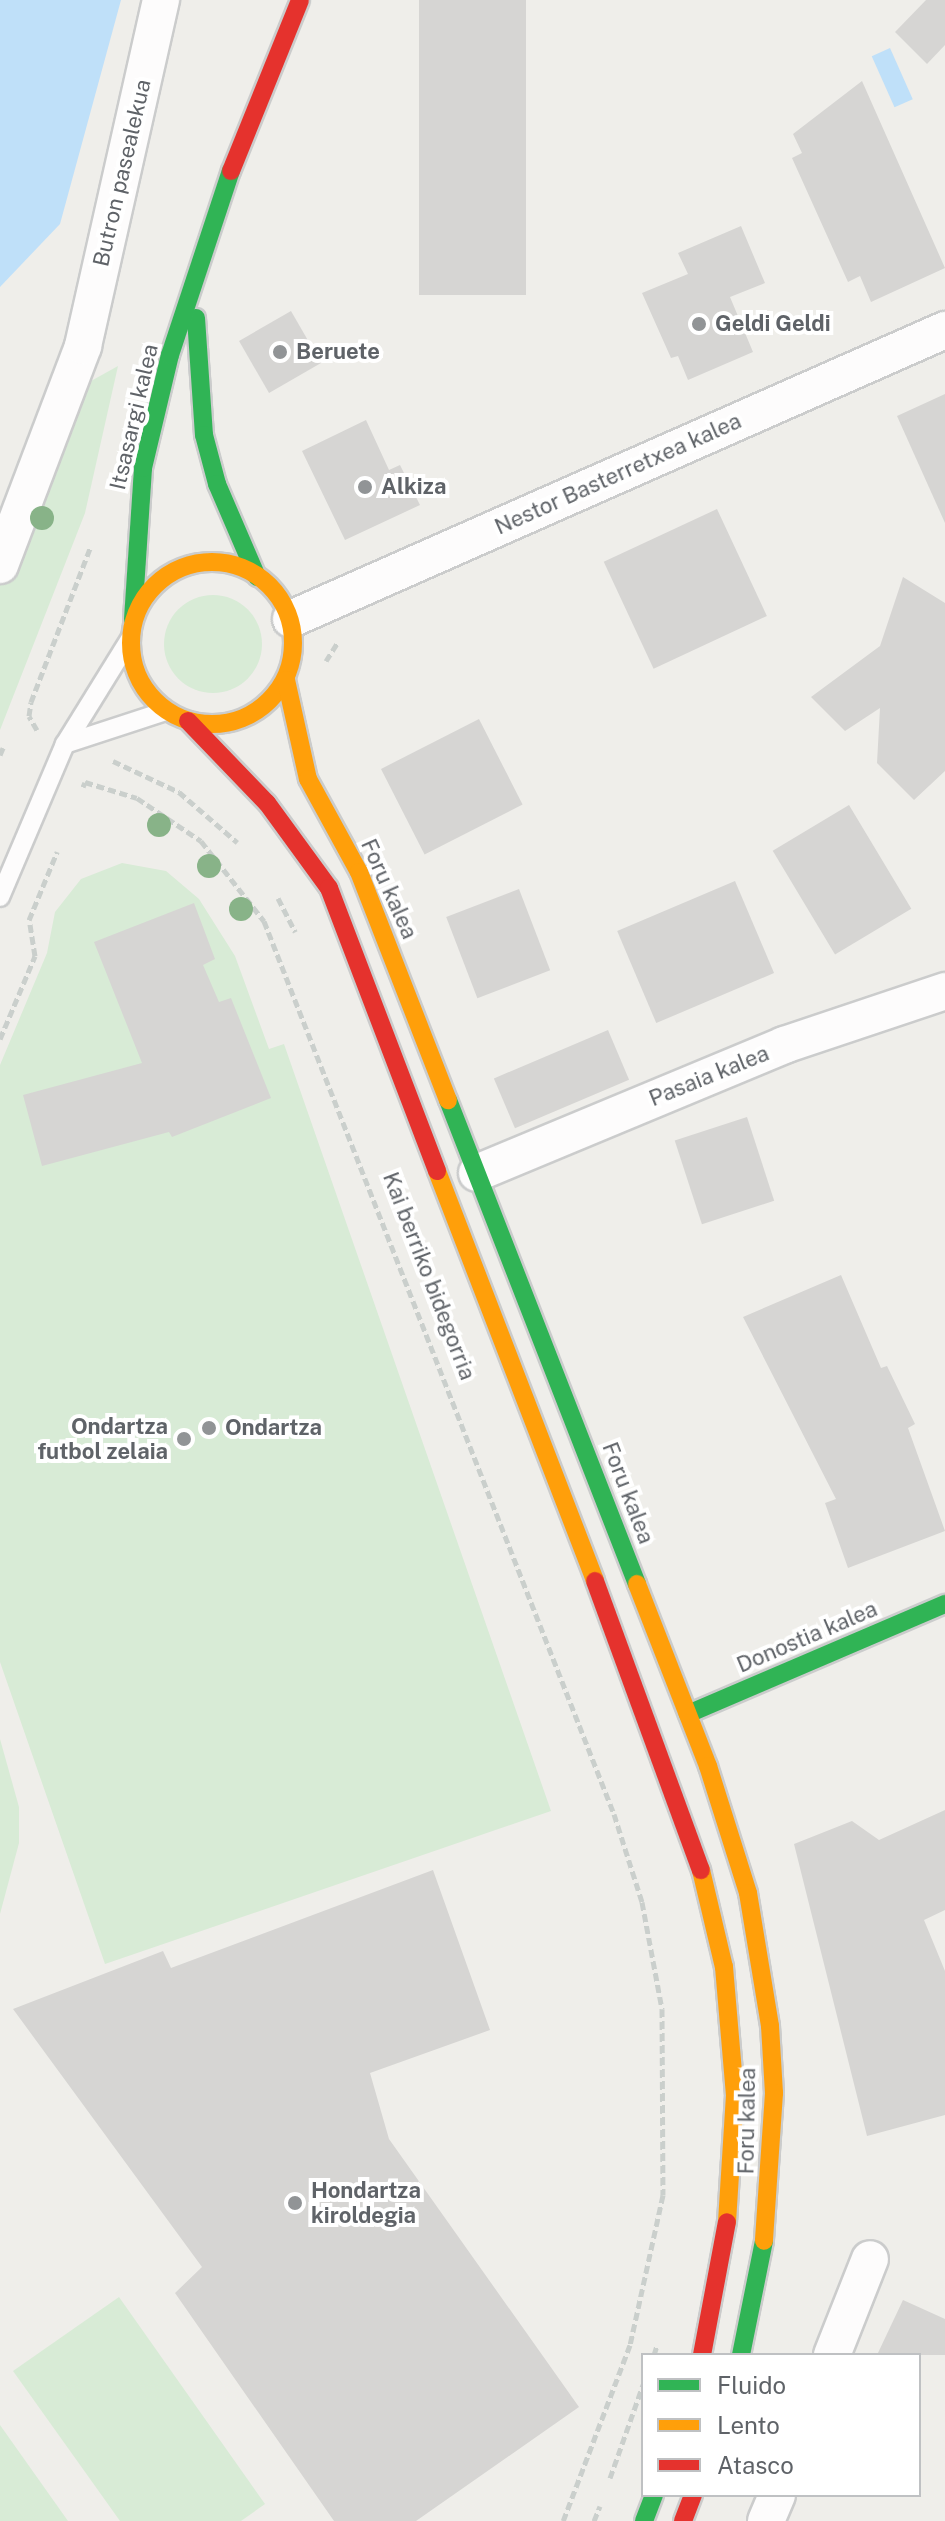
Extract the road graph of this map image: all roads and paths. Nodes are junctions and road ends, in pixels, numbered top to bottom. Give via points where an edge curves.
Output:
1 (161, 0) edge
2 (300, 0) edge
3 (199, 277) junction
4 (945, 330) edge
5 (94, 538) dead end
6 (0, 565) edge
7 (257, 577) junction
8 (133, 619) junction
9 (291, 619) junction
10 (130, 639) junction
11 (286, 680) junction
12 (166, 711) junction
13 (188, 721) junction
14 (65, 744) junction
15 (3, 748) dead end
16 (0, 755) edge
17 (80, 796) dead end
18 (63, 837) dead end
19 (247, 853) dead end
20 (274, 890) dead end
21 (0, 897) edge
22 (301, 948) dead end
23 (945, 991) edge
24 (0, 1039) edge
25 (477, 1173) junction
26 (945, 1604) edge
27 (688, 1714) junction
28 (870, 2259) dead end
29 (660, 2334) dead end
30 (655, 2353) edge
31 (702, 2353) edge
32 (741, 2353) edge
33 (833, 2353) edge
34 (641, 2391) edge
35 (607, 2487) dead end
36 (653, 2497) edge
37 (692, 2497) edge
38 (776, 2497) edge
39 (602, 2502) dead end
40 (563, 2521) edge
41 (594, 2521) edge
42 (644, 2521) edge
43 (683, 2521) edge
44 (766, 2521) edge

1 - 6 street, Butron pasealekua via 83,346
2 - 3 street, Itsasargi kalea via 229,175
3 - 7 street, Itsasargi kalea via 195,338 204,435 221,496
3 - 8 street, Itsasargi kalea via 170,355 143,468
4 - 9 street, Nestor Basterretxea kalea
5 - 14 path via 31,702 34,727
7 - 8 street via 243,567 209,561 176,569 150,589
7 - 9 street via 273,587
8 - 10 street
9 - 11 street via 294,649
10 - 12 street via 134,667 146,691
10 - 14 lane
11 - 13 street via 262,709 226,724
11 - 25 street, Foru kalea via 308,779 359,872
12 - 13 street
12 - 14 lane
13 - 31 street, Foru kalea via 267,803 329,888 694,1841 724,1967 735,2095 725,2247
14 - 19 path via 179,792
14 - 21 lane
15 - 16 path
17 - 40 path via 85,782 137,798 201,841 264,921 614,1814 642,1902 662,2009 663,2195 630,2345
18 - 24 path via 29,920 35,956
20 - 22 path
23 - 25 street, Pasaia kalea via 784,1045
25 - 27 street, Foru kalea
26 - 27 street, Donostia kalea
27 - 32 street, Foru kalea via 745,1880 770,2026 771,2175 763,2254
28 - 33 street
29 - 30 path
34 - 35 path
36 - 42 street
37 - 43 street
38 - 44 street
39 - 41 path

